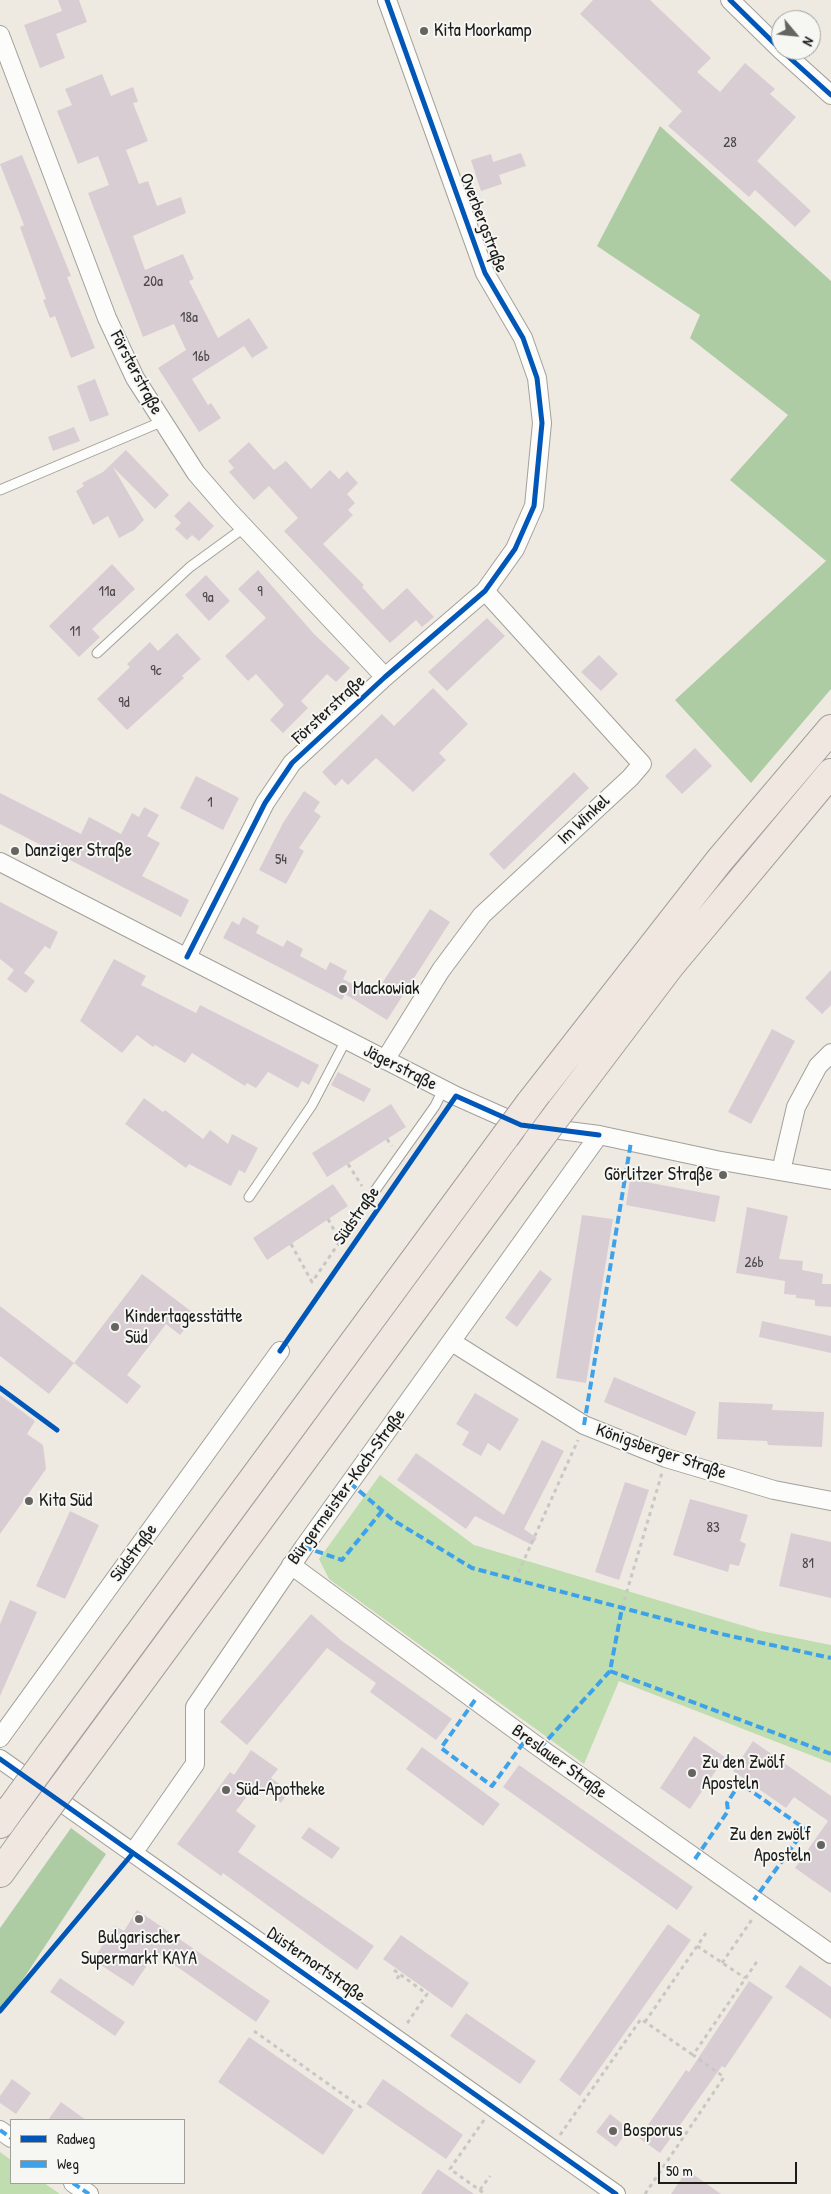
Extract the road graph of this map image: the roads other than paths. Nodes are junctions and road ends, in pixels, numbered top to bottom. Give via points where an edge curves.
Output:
1 (387, 0) edge
2 (730, 0) edge
3 (0, 35) edge
4 (771, 40) edge
5 (792, 60) edge
6 (831, 95) edge
7 (161, 422) junction
8 (0, 490) edge
9 (244, 527) junction
10 (484, 591) junction
11 (97, 653) dead end
12 (385, 677) junction
13 (831, 729) edge
14 (831, 772) edge
15 (0, 862) edge
16 (186, 957) junction
17 (346, 1040) junction
18 (831, 1053) edge
19 (385, 1060) junction
20 (443, 1090) junction
21 (599, 1135) junction
22 (781, 1171) junction
23 (831, 1180) edge
24 (372, 1195) road end
25 (249, 1198) dead end
26 (452, 1342) junction
27 (280, 1351) dead end
28 (831, 1501) edge
29 (291, 1565) junction
30 (0, 1738) edge
31 (0, 1759) edge
32 (6, 1816) edge
33 (133, 1853) junction
34 (0, 1873) edge
35 (831, 1954) edge
36 (74, 2184) edge
37 (89, 2194) edge
38 (616, 2194) edge

1 - 10 street, Overbergstraße via 485,273 523,338 537,378 542,423 534,506 515,549
2 - 4 street
3 - 7 street, Försterstraße via 108,318 131,372
5 - 6 street
7 - 8 lane
7 - 9 street, Försterstraße via 196,473
9 - 11 lane via 190,567
9 - 12 street, Försterstraße
10 - 12 street, Försterstraße
10 - 19 street, Im Winkel via 642,764 482,916 441,970
12 - 16 street, Försterstraße via 292,763 265,803
13 - 32 highway, bridge via 700,884 504,1137
14 - 34 highway, bridge via 670,966 561,1110
15 - 16 street, Jägerstraße
16 - 17 street, Jägerstraße
17 - 19 street, Jägerstraße
17 - 25 lane via 312,1105
18 - 22 street via 818,1066 796,1107
19 - 20 street, Jägerstraße
20 - 21 street, Jägerstraße via 521,1124
20 - 24 lane
21 - 22 street, Jägerstraße
21 - 26 street, Bürgermeister-Koch-Straße
22 - 23 street, Jägerstraße
26 - 28 street, Königsberger Straße via 584,1425 666,1458 774,1490
26 - 29 street, Bürgermeister-Koch-Straße
27 - 30 street, Südstraße
29 - 33 street, Bürgermeister-Koch-Straße via 194,1706 196,1764
29 - 35 street, Breslauer Straße via 548,1754
31 - 33 street, Düsternortstraße
33 - 38 street, Düsternortstraße
36 - 37 street

